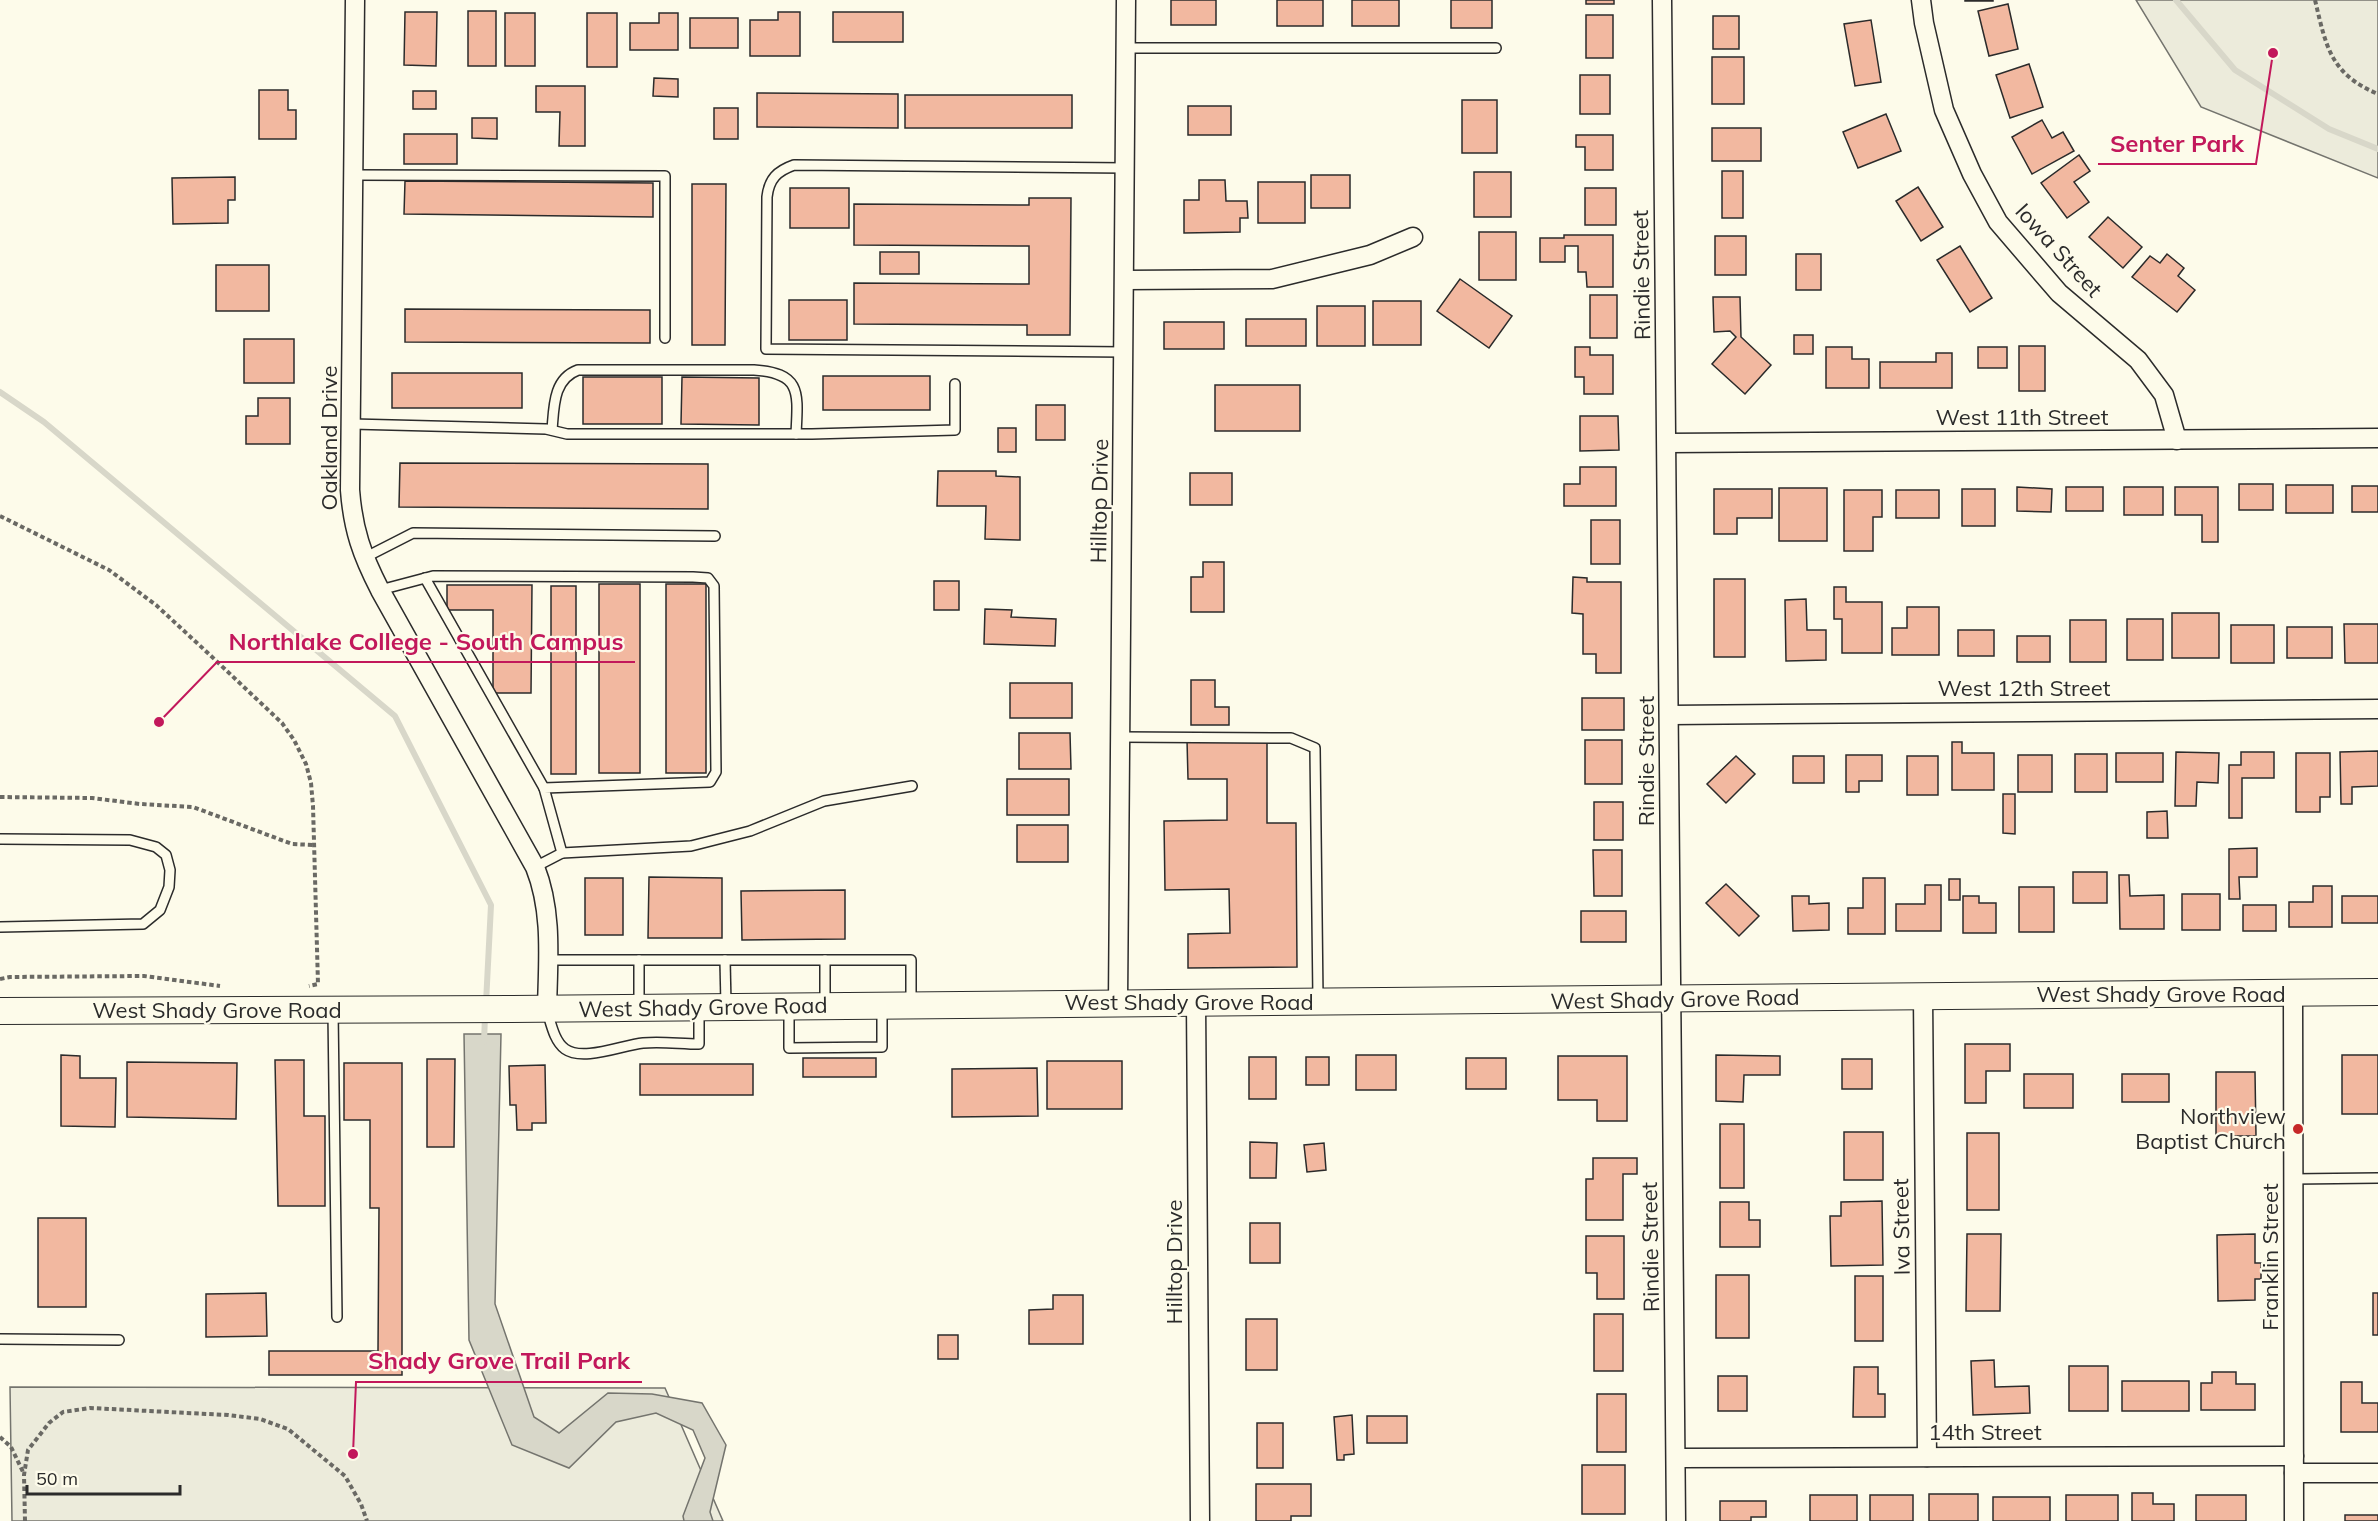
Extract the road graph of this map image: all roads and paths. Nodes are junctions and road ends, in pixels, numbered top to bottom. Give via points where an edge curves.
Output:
1 (355, 0) edge
2 (1126, 0) edge
3 (1662, 0) edge
4 (1921, 0) edge
5 (2315, 0) edge
6 (1126, 48) junction
7 (1496, 48) dead end
8 (2378, 94) edge
9 (1126, 168) junction
10 (354, 175) junction
11 (1413, 237) dead end
12 (1125, 280) junction
13 (664, 338) dead end
14 (1125, 352) junction
15 (955, 384) dead end
16 (352, 424) junction
17 (552, 430) junction
18 (796, 434) junction
19 (2378, 438) edge
20 (2177, 440) junction
21 (1667, 443) junction
22 (0, 516) edge
23 (715, 536) dead end
24 (364, 558) junction
25 (424, 578) junction
26 (380, 590) junction
27 (2378, 709) edge
28 (1670, 715) junction
29 (1121, 737) junction
30 (912, 786) dead end
31 (544, 788) junction
32 (0, 796) edge
33 (0, 840) edge
34 (314, 845) junction
35 (562, 853) junction
36 (536, 867) junction
37 (0, 927) edge
38 (548, 960) junction
39 (639, 960) junction
40 (725, 960) junction
41 (825, 960) junction
42 (0, 979) edge
43 (307, 986) dead end
44 (232, 987) dead end
45 (2378, 992) edge
46 (2293, 993) junction
47 (1923, 996) junction
48 (1671, 999) junction
49 (1197, 1002) junction
50 (1318, 1002) junction
51 (1119, 1003) junction
52 (882, 1005) junction
53 (911, 1005) junction
54 (789, 1006) junction
55 (825, 1006) junction
56 (699, 1007) junction
57 (726, 1007) junction
58 (639, 1008) junction
59 (333, 1009) junction
60 (547, 1009) junction
61 (0, 1011) edge
62 (2378, 1178) edge
63 (2293, 1179) junction
64 (337, 1317) dead end
65 (0, 1339) edge
66 (119, 1340) dead end
67 (0, 1437) edge
68 (1927, 1456) junction
69 (1676, 1458) junction
70 (2294, 1464) junction
71 (2378, 1473) edge
72 (24, 1475) junction
73 (25, 1521) edge
74 (367, 1521) edge
75 (1200, 1521) edge
76 (1676, 1521) edge
77 (2294, 1521) edge

1 - 10 street, Oakland Drive
2 - 6 street, Hilltop Drive
3 - 21 street, Rindie Street
4 - 20 street, Iowa Street via 1944,110 1998,222 2059,293 2138,360 2164,395
5 - 8 path via 2334,61 2346,75
6 - 7 lane
6 - 9 street, Hilltop Drive
9 - 12 street, Hilltop Drive
9 - 14 lane via 794,165 783,169 768,185 766,349
10 - 13 lane via 665,176
10 - 16 street, Oakland Drive
11 - 12 street via 1370,255 1272,279
12 - 14 street, Hilltop Drive
14 - 29 street, Hilltop Drive
15 - 18 lane via 955,430
16 - 17 lane
16 - 24 street, Oakland Drive via 352,512
17 - 18 lane via 567,434
17 - 18 lane via 555,396 561,382 578,370 754,370 786,377 795,388
19 - 20 street, West 11th Street
20 - 21 street, West 11th Street
21 - 28 street, Rindie Street
22 - 34 path via 109,570 156,605 282,723 306,764 311,783
23 - 24 lane via 413,533
24 - 26 street, Oakland Drive
25 - 26 lane
25 - 31 lane
25 - 31 lane via 693,577 708,579 714,586 716,772 710,782
26 - 36 street, Oakland Drive
27 - 28 street, West 12th Street
28 - 48 street, Rindie Street
29 - 50 lane via 1291,738 1316,748
29 - 51 street, Hilltop Drive
30 - 35 lane via 824,801 750,831 692,846
31 - 35 lane
32 - 34 path via 92,798 193,807 292,844
33 - 37 lane via 130,840 156,847 166,855 170,870 169,887 160,910 143,924
34 - 43 path via 318,984
35 - 36 lane
36 - 38 street, Oakland Drive via 547,915
38 - 39 lane
38 - 60 street, Oakland Drive
39 - 40 lane
39 - 58 lane
40 - 41 lane
40 - 57 lane
41 - 53 lane via 911,960
41 - 55 lane
42 - 44 path via 144,976
45 - 46 main road, West Shady Grove Road
46 - 47 main road, West Shady Grove Road
46 - 63 street, Franklin Street
47 - 48 main road, West Shady Grove Road
47 - 68 street, Iva Street
48 - 50 main road, West Shady Grove Road
48 - 69 street, Rindie Street
49 - 50 main road, West Shady Grove Road
49 - 51 main road, West Shady Grove Road
49 - 75 street, Hilltop Drive
51 - 53 main road, West Shady Grove Road
52 - 53 main road, West Shady Grove Road
52 - 54 lane via 882,1047 789,1048
52 - 55 main road, West Shady Grove Road
54 - 55 main road, West Shady Grove Road
54 - 57 main road, West Shady Grove Road
56 - 57 main road, West Shady Grove Road
56 - 58 main road, West Shady Grove Road
56 - 60 lane via 699,1044 642,1043 575,1054 563,1048
58 - 60 main road, West Shady Grove Road
59 - 60 main road, West Shady Grove Road
59 - 61 main road, West Shady Grove Road
59 - 64 lane
62 - 63 lane
63 - 70 street, Franklin Street
65 - 66 lane
67 - 72 path via 11,1447
68 - 69 street, 14th Street
68 - 70 street, 14th Street
69 - 76 street, Rindie Street
70 - 71 street, 14th Street
70 - 77 street, Franklin Street
72 - 73 path
72 - 74 path via 28,1450 63,1412 90,1408 260,1419 288,1429 345,1476

